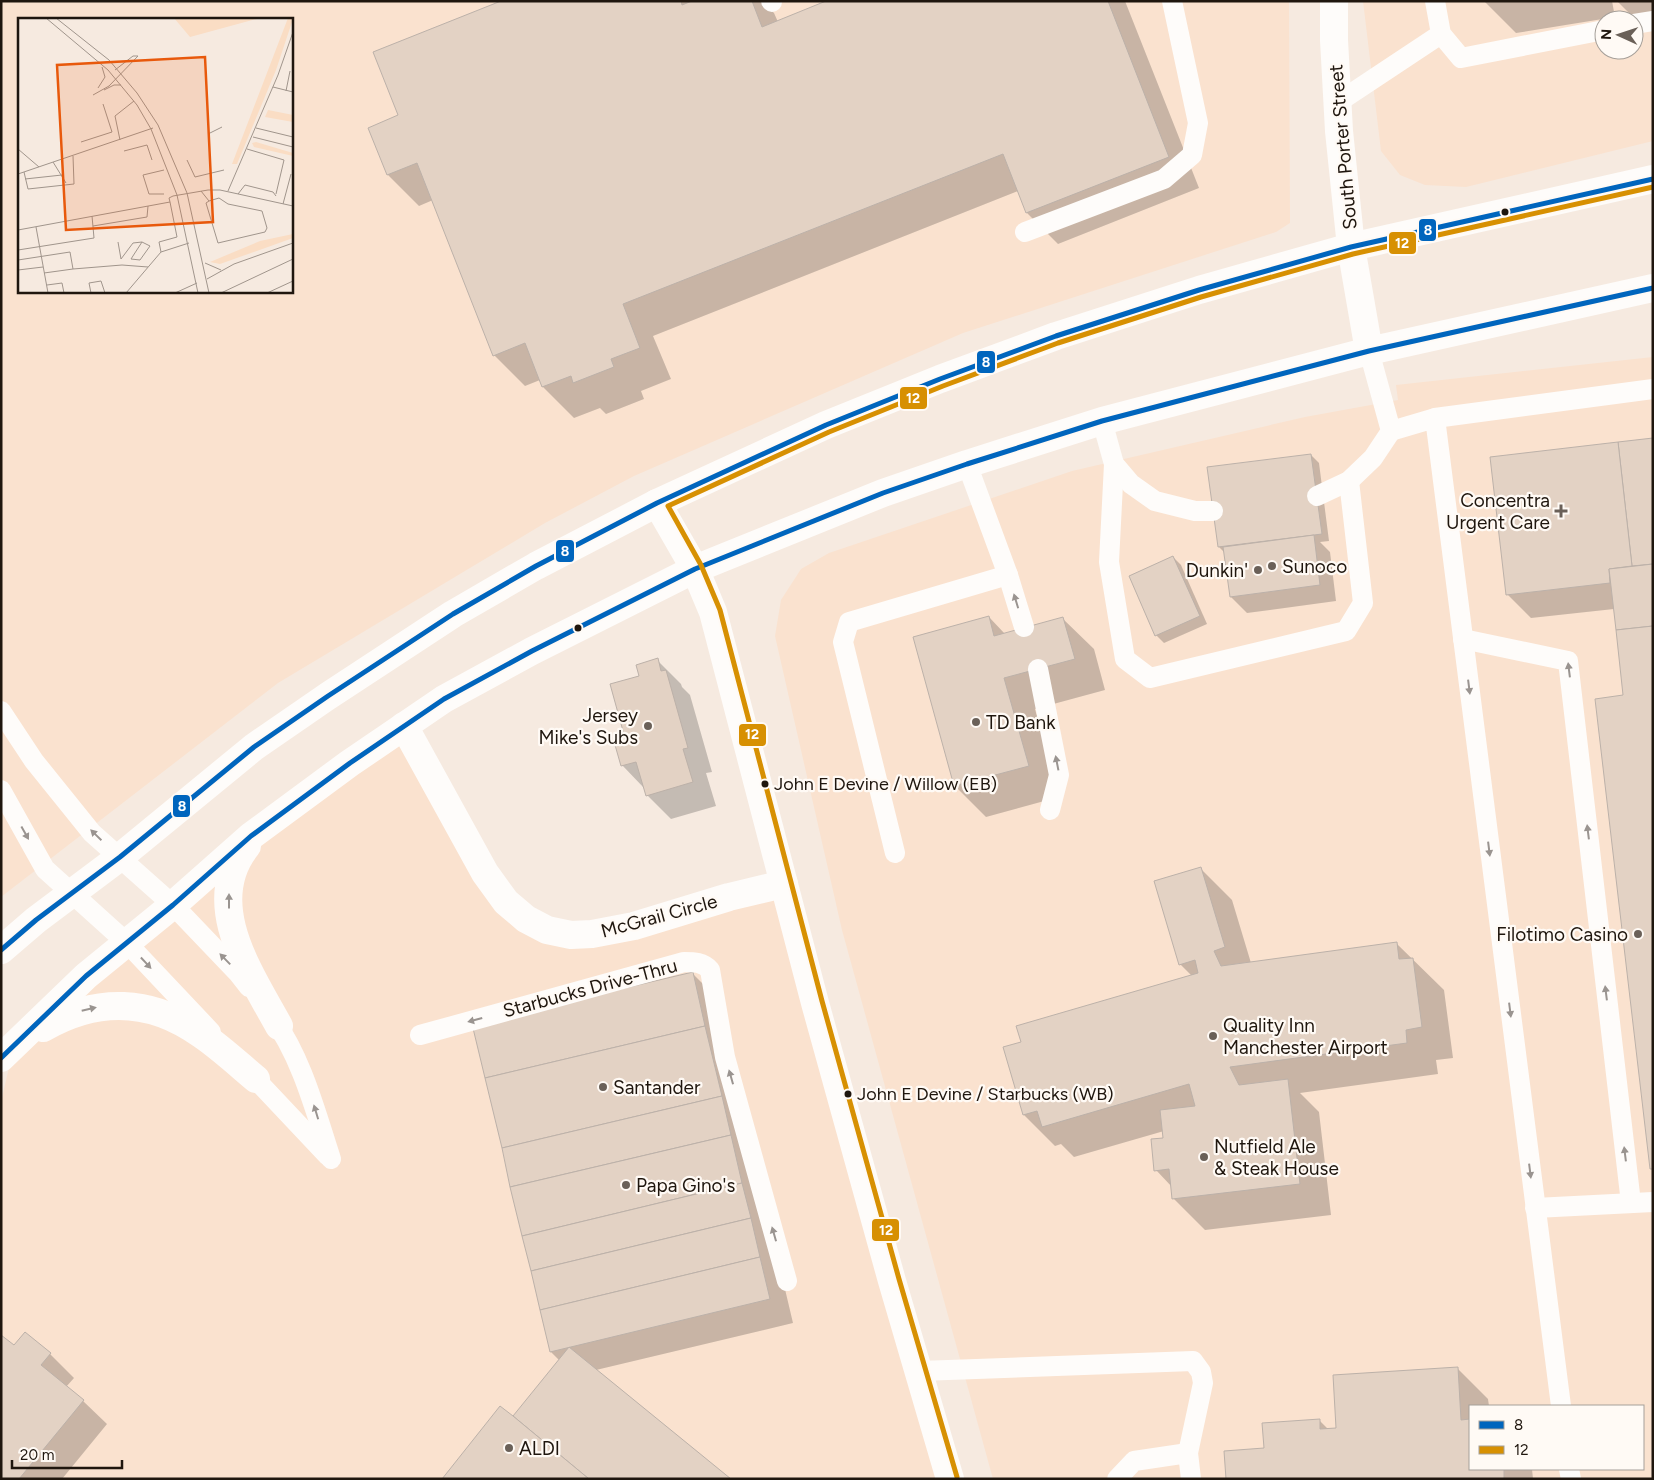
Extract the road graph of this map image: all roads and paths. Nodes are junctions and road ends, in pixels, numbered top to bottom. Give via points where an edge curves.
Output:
1 (1172, 1) edge
2 (1334, 1) edge
3 (1435, 1) edge
4 (1594, 32) edge
5 (1441, 34) junction
6 (1337, 103) junction
7 (1653, 179) edge
8 (1025, 232) dead end
9 (1351, 247) junction
10 (1653, 288) edge
11 (1369, 351) junction
12 (1653, 389) edge
13 (1435, 418) junction
14 (1102, 421) junction
15 (1391, 430) junction
16 (967, 464) junction
17 (1114, 464) junction
18 (1349, 480) junction
19 (1317, 496) dead end
20 (657, 503) junction
21 (1213, 511) dead end
22 (695, 568) junction
23 (1008, 575) junction
24 (1024, 627) dead end
25 (1463, 639) junction
26 (1038, 669) dead end
27 (1, 711) edge
28 (404, 726) junction
29 (1, 790) edge
30 (1050, 810) dead end
31 (262, 829) junction
32 (896, 853) dead end
33 (120, 857) junction
34 (784, 884) junction
35 (73, 893) junction
36 (173, 905) junction
37 (127, 943) junction
38 (1, 950) edge
39 (279, 1026) junction
40 (420, 1035) dead end
41 (8, 1052) edge
42 (256, 1079) junction
43 (1653, 1202) edge
44 (1631, 1203) junction
45 (1535, 1208) junction
46 (787, 1281) dead end
47 (920, 1371) junction
48 (1561, 1405) edge
49 (1188, 1453) junction
50 (950, 1479) edge
51 (1116, 1479) edge
52 (1191, 1479) edge

1 - 8 lane via 1198,123 1192,155 1164,179
2 - 6 main road, South Porter Street
3 - 5 lane
4 - 5 lane via 1461,58
5 - 6 lane
6 - 9 main road, South Porter Street
7 - 9 main road
9 - 11 main road, South Porter Street
9 - 20 main road via 1199,290 1056,336 826,425
10 - 11 main road
11 - 14 main road
11 - 15 lane
12 - 13 lane
13 - 15 lane
13 - 25 lane
14 - 16 main road
14 - 17 lane
15 - 18 lane via 1373,458
16 - 22 main road via 883,493
16 - 23 lane
17 - 18 lane via 1108,562 1125,660 1150,678 1346,631 1363,603
17 - 21 lane via 1131,484 1155,501 1195,511
18 - 19 lane
20 - 22 main road
20 - 33 main road via 536,566 392,653 254,747
22 - 28 main road via 532,651 444,699
22 - 34 main road via 713,612
24 -> 23 lane
23 - 32 lane via 849,622 843,642
44 -> 25 lane via 1568,661
25 -> 45 lane
30 -> 26 lane via 1059,775
33 -> 27 lane via 92,832 34,761
28 - 31 main road
28 - 34 main road, McGrail Circle via 485,873 506,902 526,919 547,930 571,935 634,926
29 -> 35 lane via 45,869
31 - 36 main road
39 -> 31 main road via 236,944 228,904 229,886 239,856
33 - 35 main road
33 - 36 lane
34 - 47 main road via 892,1281
35 - 37 lane
35 - 38 main road
36 - 37 main road
39 -> 36 lane via 238,973
37 - 41 main road via 86,976
37 -> 42 lane
42 -> 39 lane via 331,1159 309,1090
46 -> 40 lane, Starbucks Drive-Thru via 725,1057 713,984 706,965 684,962
41 -> 42 main road via 62,1018 84,1010 127,1006 149,1010 186,1025
43 - 44 lane
44 - 45 lane
45 - 48 lane
47 - 49 lane via 1193,1361 1201,1372 1203,1383
47 - 50 main road
49 - 51 lane via 1134,1462
49 - 52 lane

